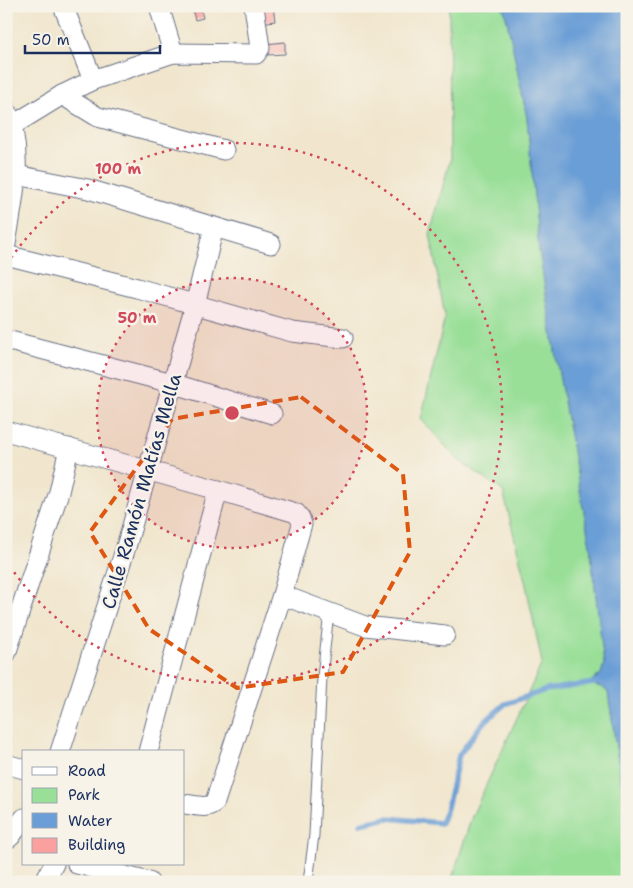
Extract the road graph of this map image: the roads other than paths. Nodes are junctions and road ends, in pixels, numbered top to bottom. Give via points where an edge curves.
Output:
1 (63, 6) edge
2 (159, 6) edge
3 (254, 6) edge
4 (173, 53) junction
5 (93, 80) junction
6 (62, 96) junction
7 (10, 117) edge
8 (224, 150) dead end
9 (11, 174) edge
10 (214, 228) junction
11 (6, 244) edge
12 (271, 244) dead end
13 (6, 256) edge
14 (195, 304) junction
15 (343, 338) dead end
16 (6, 340) edge
17 (172, 383) junction
18 (272, 414) dead end
19 (6, 431) edge
20 (69, 448) junction
21 (148, 470) junction
22 (218, 490) junction
23 (282, 595) junction
24 (329, 612) junction
25 (445, 635) dead end
26 (6, 654) edge
27 (61, 750) edge
28 (149, 750) edge
29 (6, 764) edge
30 (22, 768) edge
31 (185, 804) edge
32 (22, 822) edge
33 (14, 840) edge
34 (53, 866) edge
35 (85, 866) edge
36 (44, 882) edge
37 (149, 882) edge
38 (308, 882) edge

1 - 5 street
2 - 4 street
3 - 4 street via 260,48 256,54
4 - 5 street
5 - 6 street
6 - 7 street
6 - 8 street via 98,117
7 - 9 street
9 - 10 street via 88,189
9 - 11 street
10 - 12 street
10 - 14 street, Calle Ramón Matías Mella
13 - 14 street
14 - 15 street via 292,332
14 - 17 street, Calle Ramón Matías Mella
16 - 17 street
17 - 18 street
17 - 21 street, Calle Ramón Matías Mella
19 - 20 street
20 - 21 street
20 - 26 street via 59,492
21 - 22 street
21 - 27 street, Calle Ramón Matías Mella
22 - 23 street via 296,513 300,518 302,524
22 - 28 street
23 - 24 street
23 - 31 street via 215,802 204,807
24 - 25 street via 365,626
24 - 38 lane
29 - 30 street
32 - 33 street
34 - 36 street
35 - 37 street

